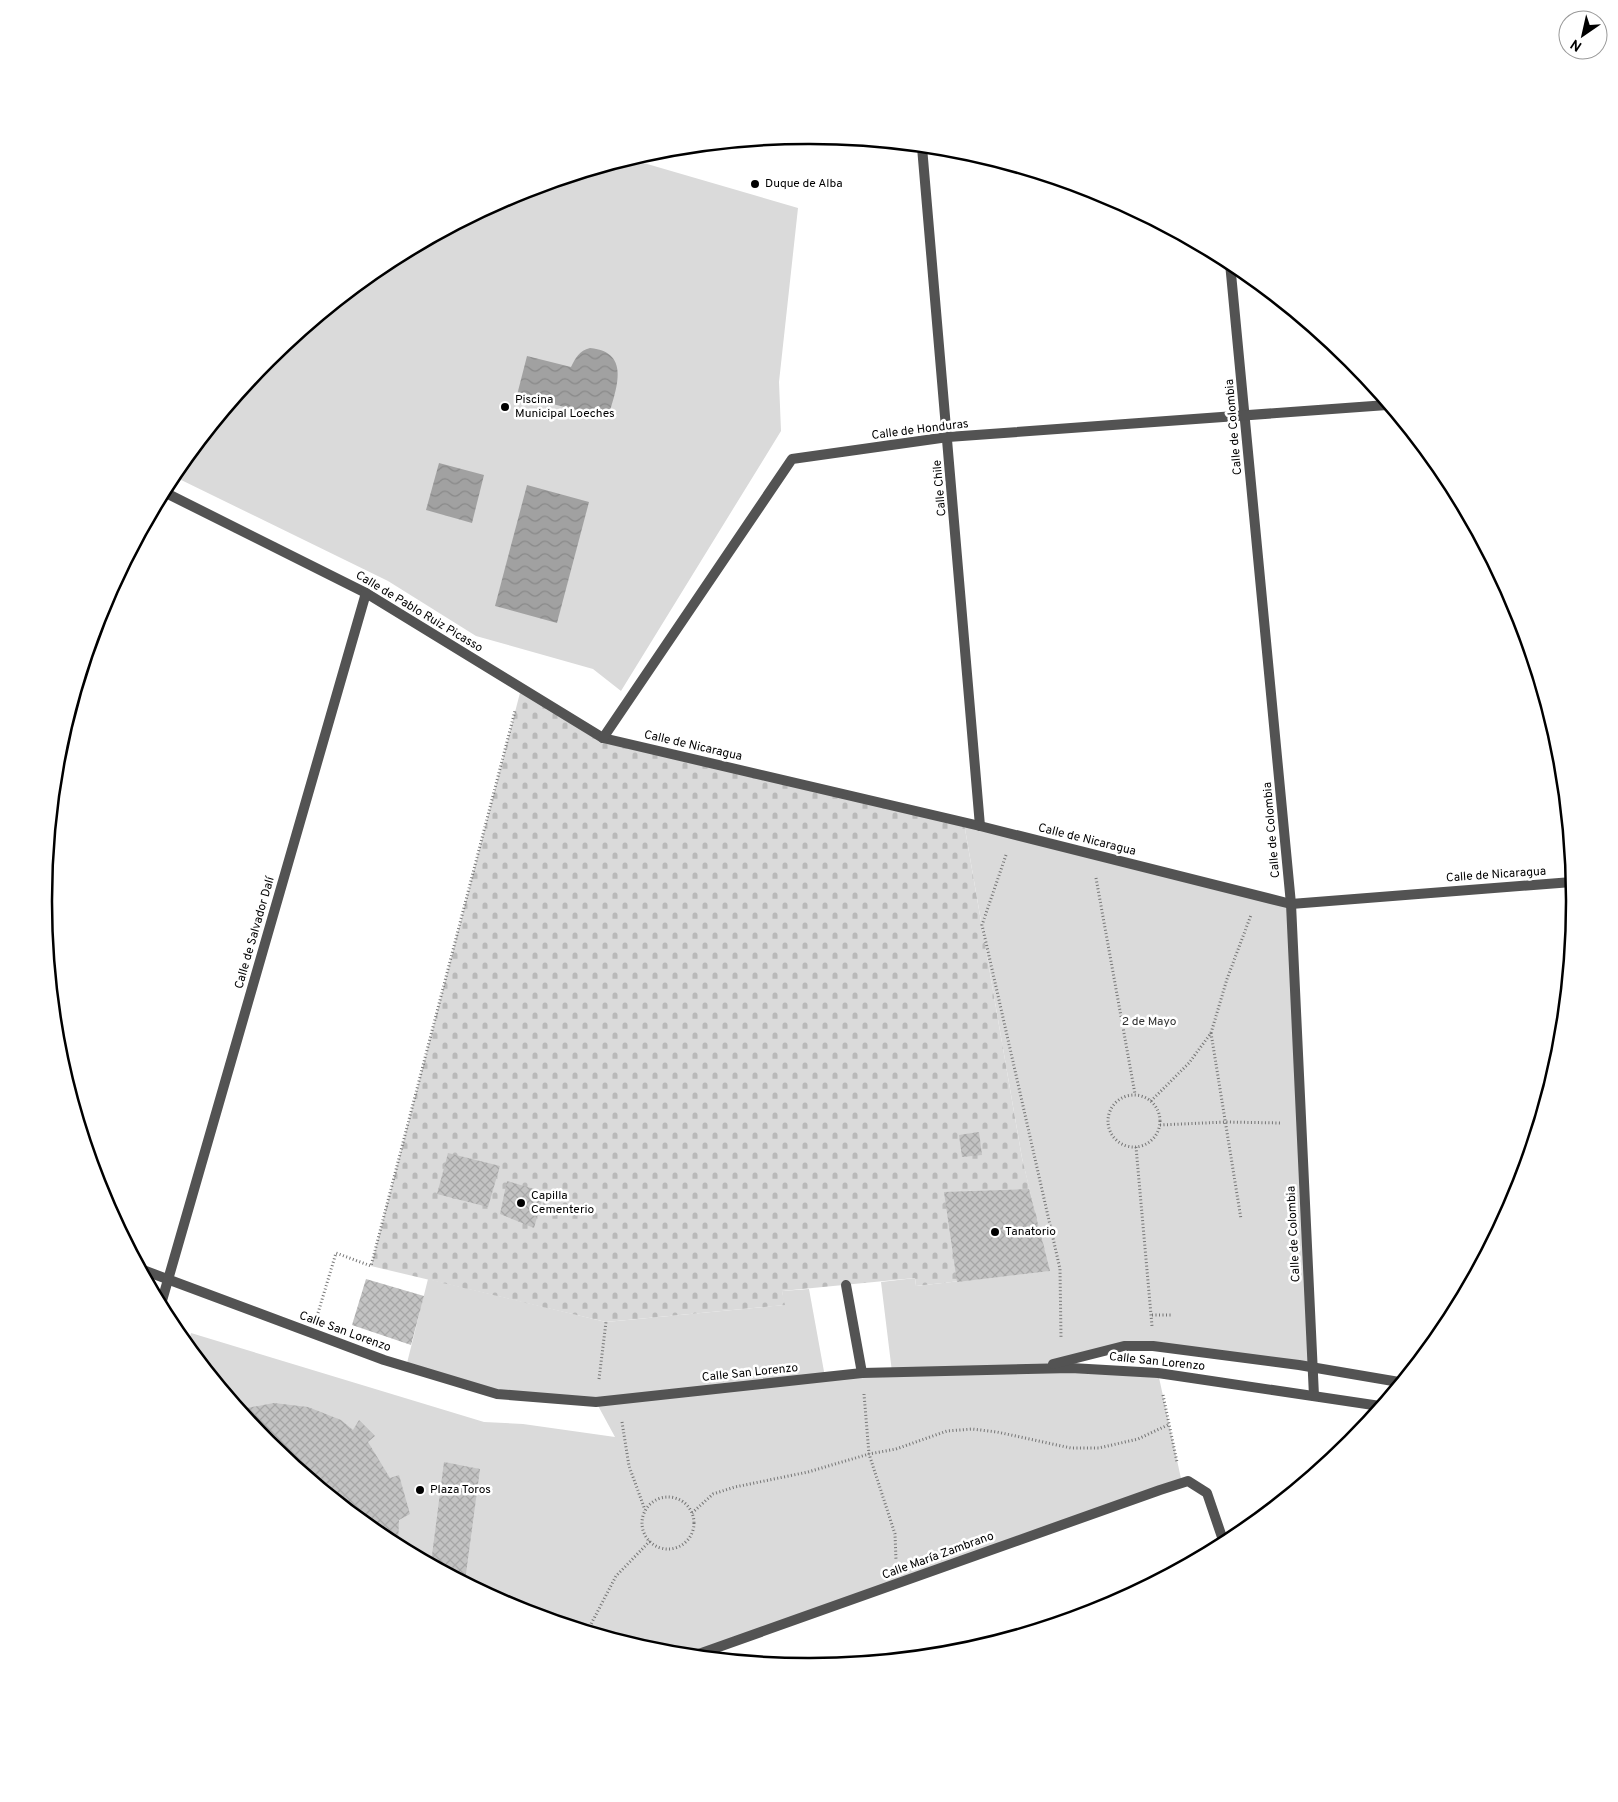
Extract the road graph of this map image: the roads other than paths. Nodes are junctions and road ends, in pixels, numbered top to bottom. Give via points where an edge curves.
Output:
1 (923, 153) edge
2 (1231, 273) edge
3 (1381, 405) edge
4 (1245, 416) junction
5 (948, 437) junction
6 (171, 496) edge
7 (366, 593) junction
8 (602, 738) junction
9 (980, 826) junction
10 (1565, 883) edge
11 (1291, 904) junction
12 (151, 1273) edge
13 (168, 1280) junction
14 (846, 1285) dead end
15 (164, 1295) edge
16 (1313, 1367) junction
17 (1033, 1369) junction
18 (862, 1373) junction
19 (1393, 1381) edge
20 (1314, 1396) junction
21 (1373, 1405) edge
22 (1221, 1535) edge
23 (708, 1651) edge

1 - 5 street, Calle Chile
2 - 4 street, Calle de Colombia
3 - 4 street, Calle de Honduras
4 - 5 street, Calle de Honduras
4 - 11 street, Calle de Colombia
5 - 8 street, Calle de Honduras via 792,459
5 - 9 street, Calle Chile
6 - 7 street, Calle de Pablo Ruiz Picasso
7 - 8 street, Calle de Pablo Ruiz Picasso
7 - 13 street, Calle de Salvador Dalí
8 - 9 street, Calle de Nicaragua
9 - 11 street, Calle de Nicaragua
10 - 11 street, Calle de Nicaragua
11 - 16 street, Calle de Colombia
12 - 13 street, Calle San Lorenzo
13 - 15 street, Calle de Salvador Dalí
13 - 18 street, Calle San Lorenzo via 384,1360 497,1394 596,1402
14 - 18 street
16 - 17 street via 1153,1346 1124,1346
16 - 19 street
16 - 20 street, Calle de Colombia
17 - 18 street, Calle San Lorenzo
17 - 20 street, Calle San Lorenzo via 1158,1373
20 - 21 street, Calle San Lorenzo
22 - 23 street, Calle María Zambrano via 1207,1494 1185,1482

